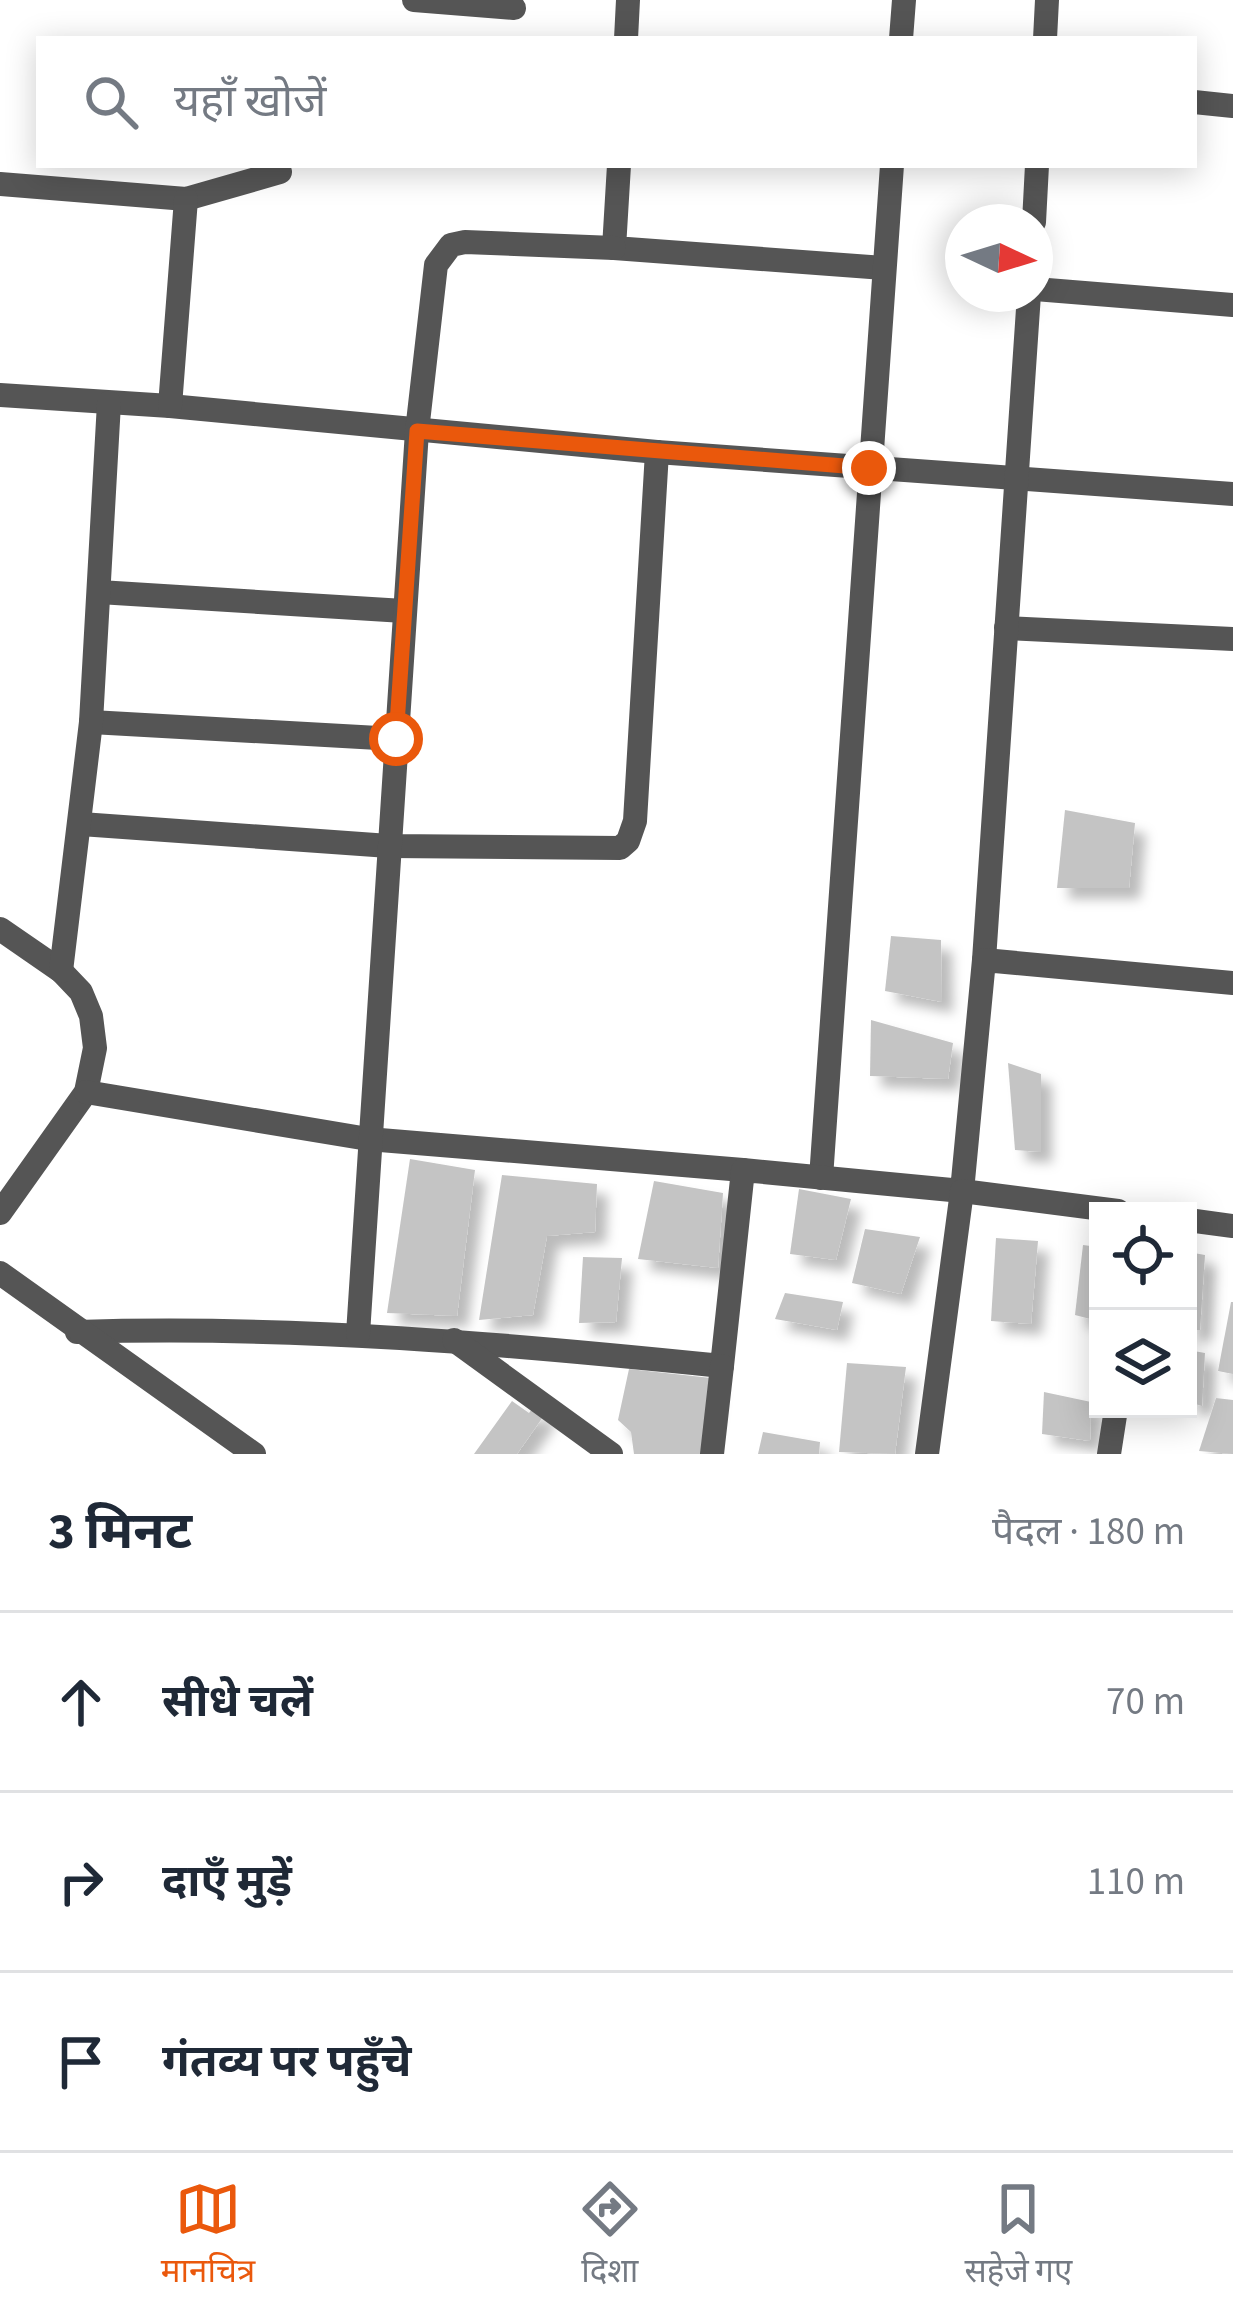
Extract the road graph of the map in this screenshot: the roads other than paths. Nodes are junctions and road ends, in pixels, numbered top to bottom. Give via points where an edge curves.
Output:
1 (414, 0) edge
2 (628, 0) edge
3 (904, 0) edge
4 (1047, 0) edge
5 (514, 8) dead end
6 (626, 36) edge
7 (902, 36) edge
8 (1045, 36) edge
9 (1197, 103) edge
10 (1233, 106) edge
11 (619, 168) edge
12 (892, 168) edge
13 (1037, 168) edge
14 (280, 172) dead end
15 (0, 184) edge
16 (186, 199) junction
17 (1035, 204) edge
18 (614, 248) junction
19 (884, 268) junction
20 (1053, 292) edge
21 (1233, 305) edge
22 (1030, 312) edge
23 (0, 395) edge
24 (109, 403) junction
25 (170, 406) junction
26 (417, 431) junction
27 (657, 452) junction
28 (869, 468) junction
29 (1016, 479) junction
30 (1233, 494) edge
31 (99, 592) junction
32 (404, 611) junction
33 (1006, 628) junction
34 (1233, 639) edge
35 (91, 722) junction
36 (396, 739) junction
37 (81, 824) junction
38 (389, 846) junction
39 (0, 929) edge
40 (984, 960) junction
41 (61, 971) junction
42 (1233, 983) edge
43 (86, 1091) junction
44 (368, 1139) junction
45 (742, 1170) junction
46 (821, 1178) junction
47 (962, 1190) junction
48 (1089, 1207) edge
49 (0, 1213) edge
50 (1197, 1221) edge
51 (1233, 1226) edge
52 (0, 1274) edge
53 (77, 1332) junction
54 (358, 1334) junction
55 (452, 1339) junction
56 (722, 1366) junction
57 (1115, 1418) edge
58 (254, 1454) edge
59 (611, 1454) edge
60 (712, 1454) edge
61 (927, 1454) edge
62 (1109, 1454) edge

1 - 5 street
2 - 6 street
3 - 7 street
4 - 8 street
9 - 10 street
11 - 18 street
12 - 19 street
13 - 17 street
14 - 16 street
15 - 16 street
16 - 25 street
18 - 19 street
18 - 26 street via 465,242 442,253
19 - 28 street
20 - 21 street
22 - 29 street
23 - 24 street
24 - 25 street
24 - 31 street
25 - 26 street
26 - 27 street
26 - 32 street
27 - 28 street
27 - 38 street via 628,842 605,851
28 - 29 street
28 - 46 street
29 - 30 street
29 - 33 street
31 - 32 street
31 - 35 street
32 - 36 street
33 - 34 street
33 - 40 street
35 - 36 street
35 - 37 street
36 - 38 street
37 - 38 street
37 - 41 street
38 - 44 street
39 - 41 street
40 - 42 street
40 - 47 street
41 - 43 street via 91,1016 95,1048
43 - 44 street
43 - 49 street
44 - 45 street
44 - 54 street
45 - 46 street
45 - 56 street
46 - 47 street
47 - 48 street
47 - 61 street
50 - 51 street
52 - 53 street
53 - 54 street
53 - 58 street
54 - 55 street
55 - 56 street
55 - 59 street
56 - 60 street
57 - 62 street

